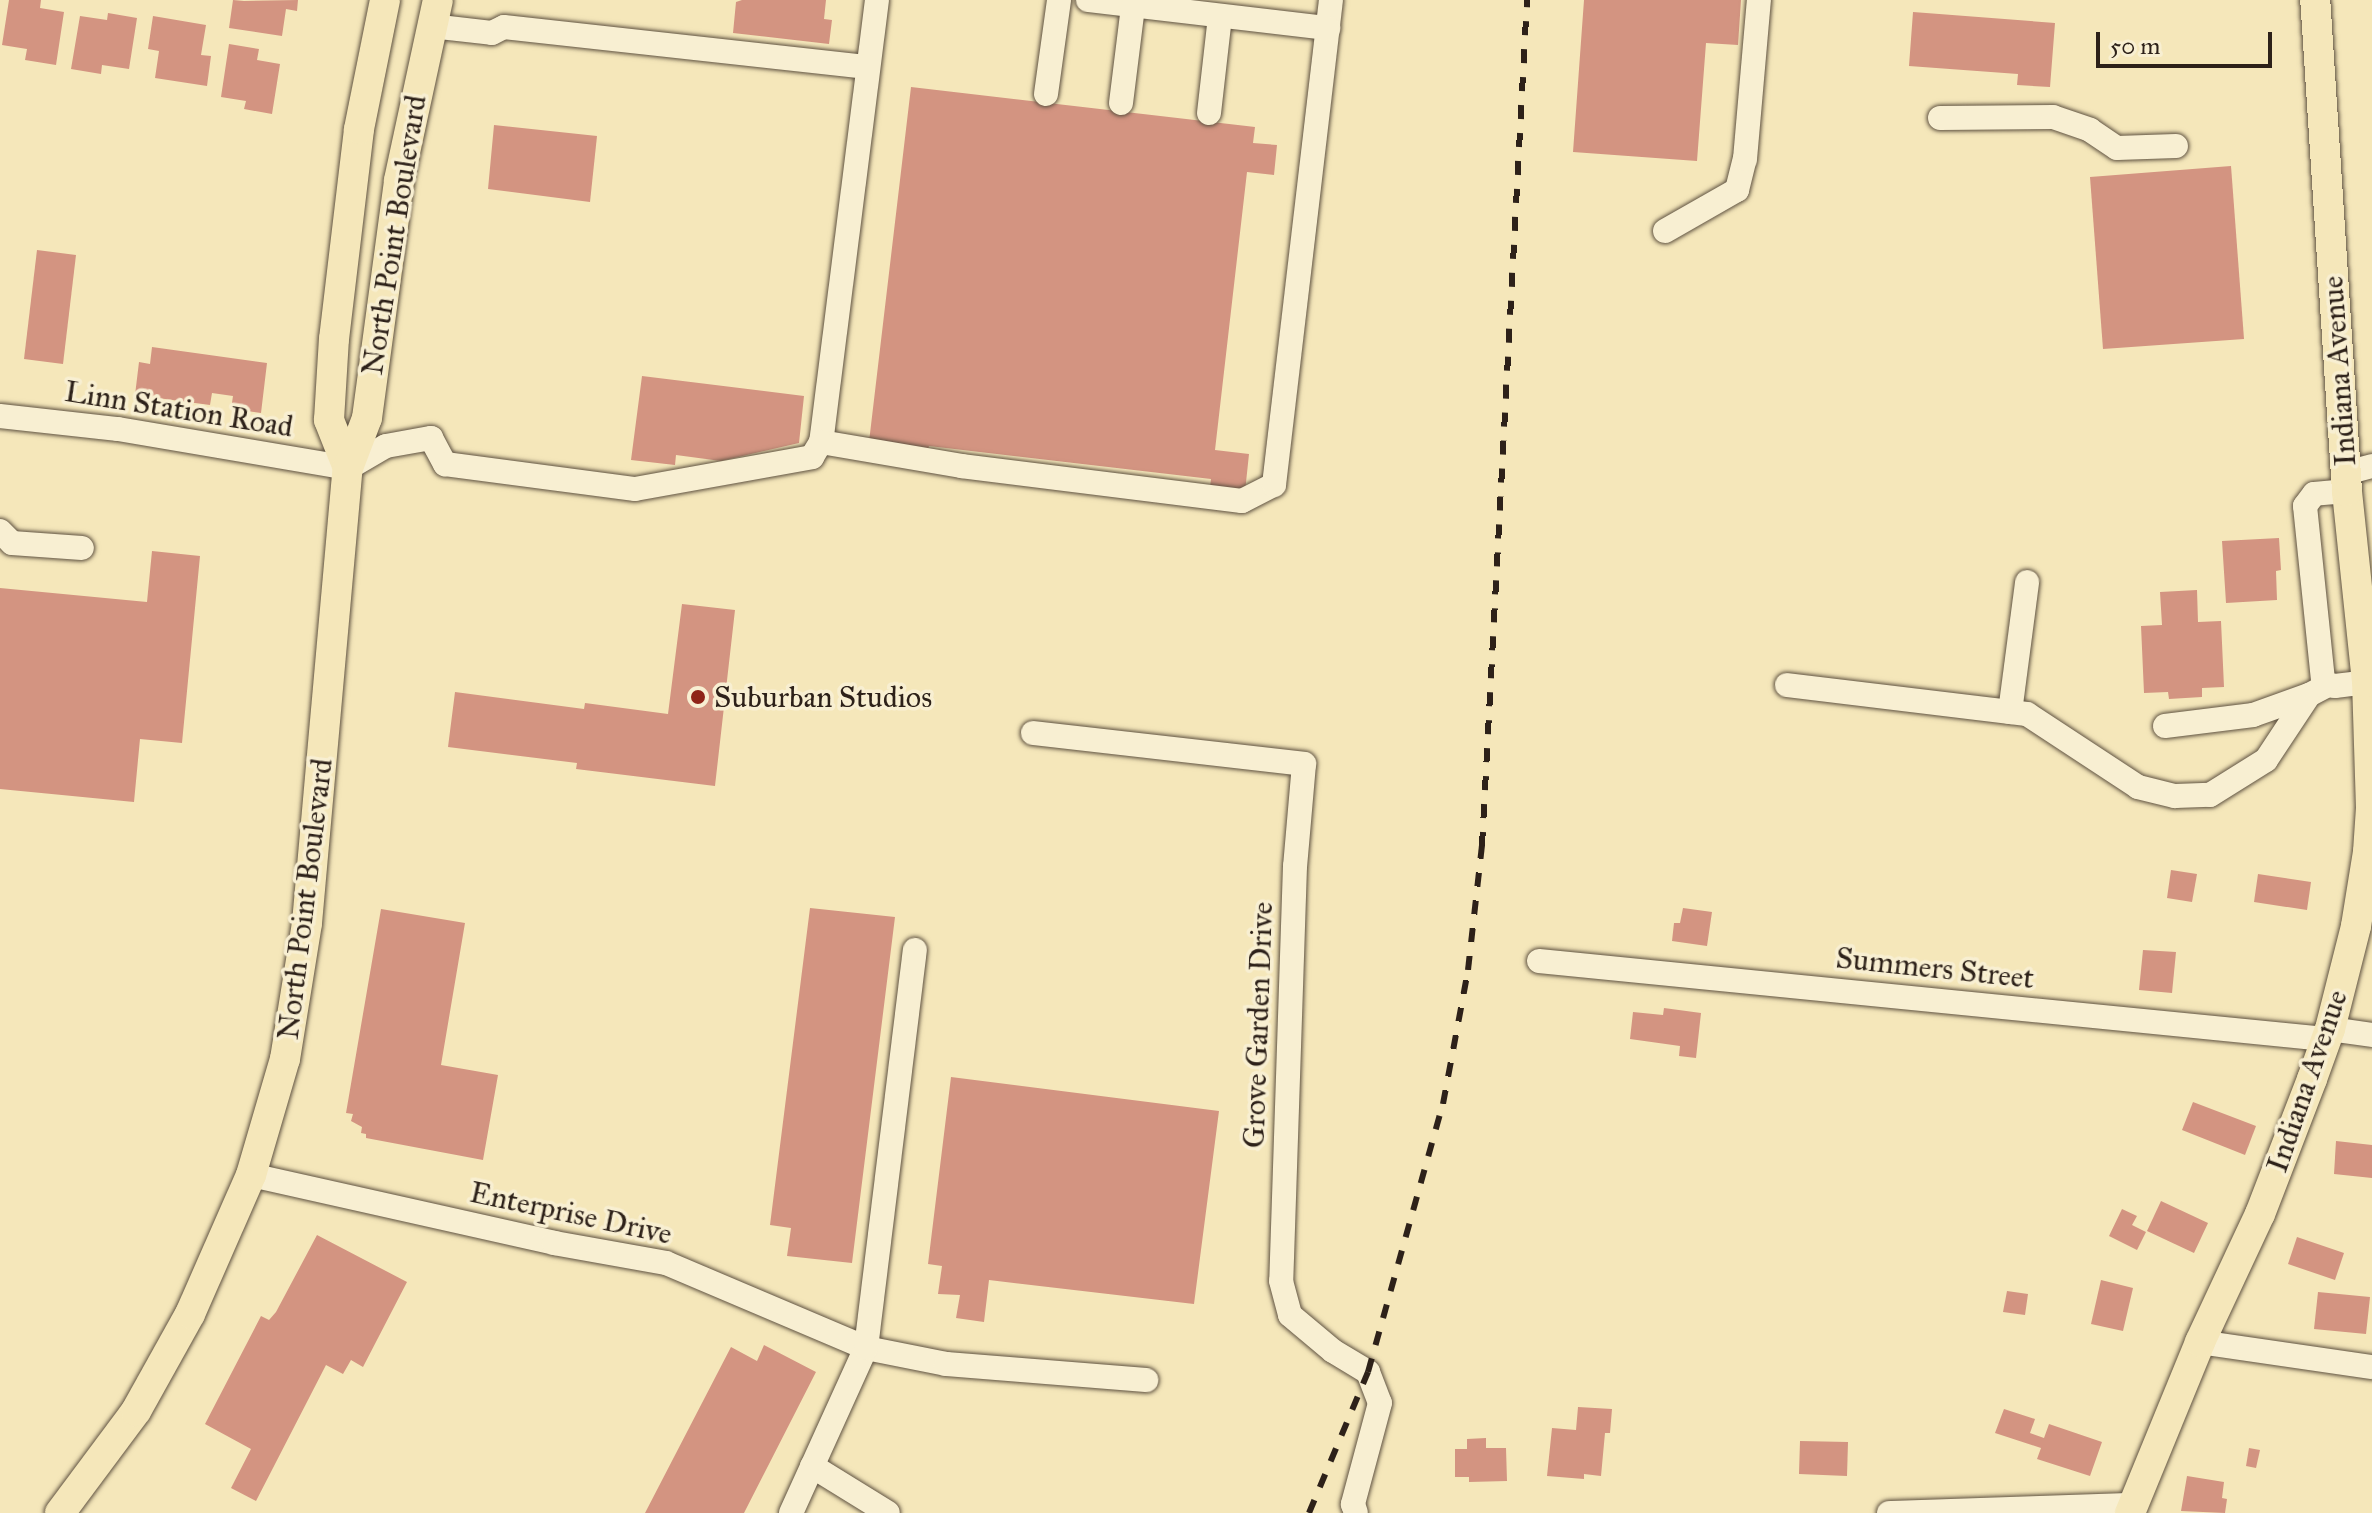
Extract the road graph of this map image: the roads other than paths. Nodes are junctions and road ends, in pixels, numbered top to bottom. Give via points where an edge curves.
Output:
1 (385, 0) edge
2 (877, 0) edge
3 (1059, 0) edge
4 (1088, 0) edge
5 (1331, 0) edge
6 (1759, 0) edge
7 (2315, 0) edge
8 (1133, 6) junction
9 (435, 13) edge
10 (1220, 17) junction
11 (1328, 28) junction
12 (868, 67) junction
13 (1046, 94) dead end
14 (1121, 103) dead end
15 (1209, 113) dead end
16 (1940, 118) dead end
17 (2176, 146) dead end
18 (1665, 231) dead end
19 (0, 416) edge
20 (821, 442) junction
21 (348, 468) junction
22 (2355, 477) edge
23 (0, 531) edge
24 (82, 548) dead end
25 (2363, 559) edge
26 (2027, 582) dead end
27 (2367, 682) junction
28 (1787, 685) dead end
29 (2318, 690) junction
30 (2010, 712) junction
31 (2165, 726) dead end
32 (1033, 733) dead end
33 (2370, 838) edge
34 (915, 950) dead end
35 (1539, 961) dead end
36 (2328, 1034) junction
37 (2372, 1035) edge
38 (251, 1175) junction
39 (2200, 1342) junction
40 (866, 1348) junction
41 (2372, 1367) edge
42 (1146, 1380) dead end
43 (812, 1466) junction
44 (2131, 1509) edge
45 (60, 1513) edge
46 (791, 1513) edge
47 (888, 1513) edge
48 (1356, 1513) edge
49 (1889, 1513) edge

1 - 21 main road, North Point Boulevard via 359,129 334,339 329,420
2 - 12 street
3 - 13 street
4 - 8 street
5 - 11 street
6 - 18 street via 1745,159 1737,190
7 - 22 main road, Indiana Avenue
8 - 10 street
8 - 14 street
9 - 12 street via 492,33 504,27
9 - 21 main road, North Point Boulevard via 399,180 367,418
10 - 11 street
10 - 15 street
11 - 20 street via 1274,485 1242,501 961,466
12 - 20 street
16 - 17 street via 2053,117 2090,130 2117,148
19 - 21 street, Linn Station Road via 118,429
20 - 21 street via 812,457 635,489 445,464 431,438 386,446
21 - 38 main road, North Point Boulevard via 301,968 285,1059
22 - 25 main road, Indiana Avenue
22 - 29 street via 2314,494 2305,506 2323,679
23 - 24 street via 12,543
25 - 27 main road, Indiana Avenue
26 - 30 street
27 - 29 street
27 - 33 main road, Indiana Avenue
28 - 30 street
29 - 30 street via 2266,760 2210,795 2175,796 2138,787 2027,714
29 - 31 street via 2253,715
32 - 48 street, Grove Garden Drive via 1304,764 1295,866 1281,1281 1290,1315 1368,1372 1380,1403 1353,1504
33 - 36 main road, Indiana Avenue via 2356,926
34 - 40 street
35 - 36 street, Summers Street
36 - 37 street, Summers Street
36 - 39 main road, Indiana Avenue via 2260,1214
38 - 40 street, Enterprise Drive via 666,1263
38 - 45 main road, North Point Boulevard via 162,1367 129,1422
39 - 41 street
39 - 44 main road, Indiana Avenue
40 - 42 street, Enterprise Drive via 946,1364
40 - 43 street
43 - 46 street
43 - 47 street
44 - 49 street

